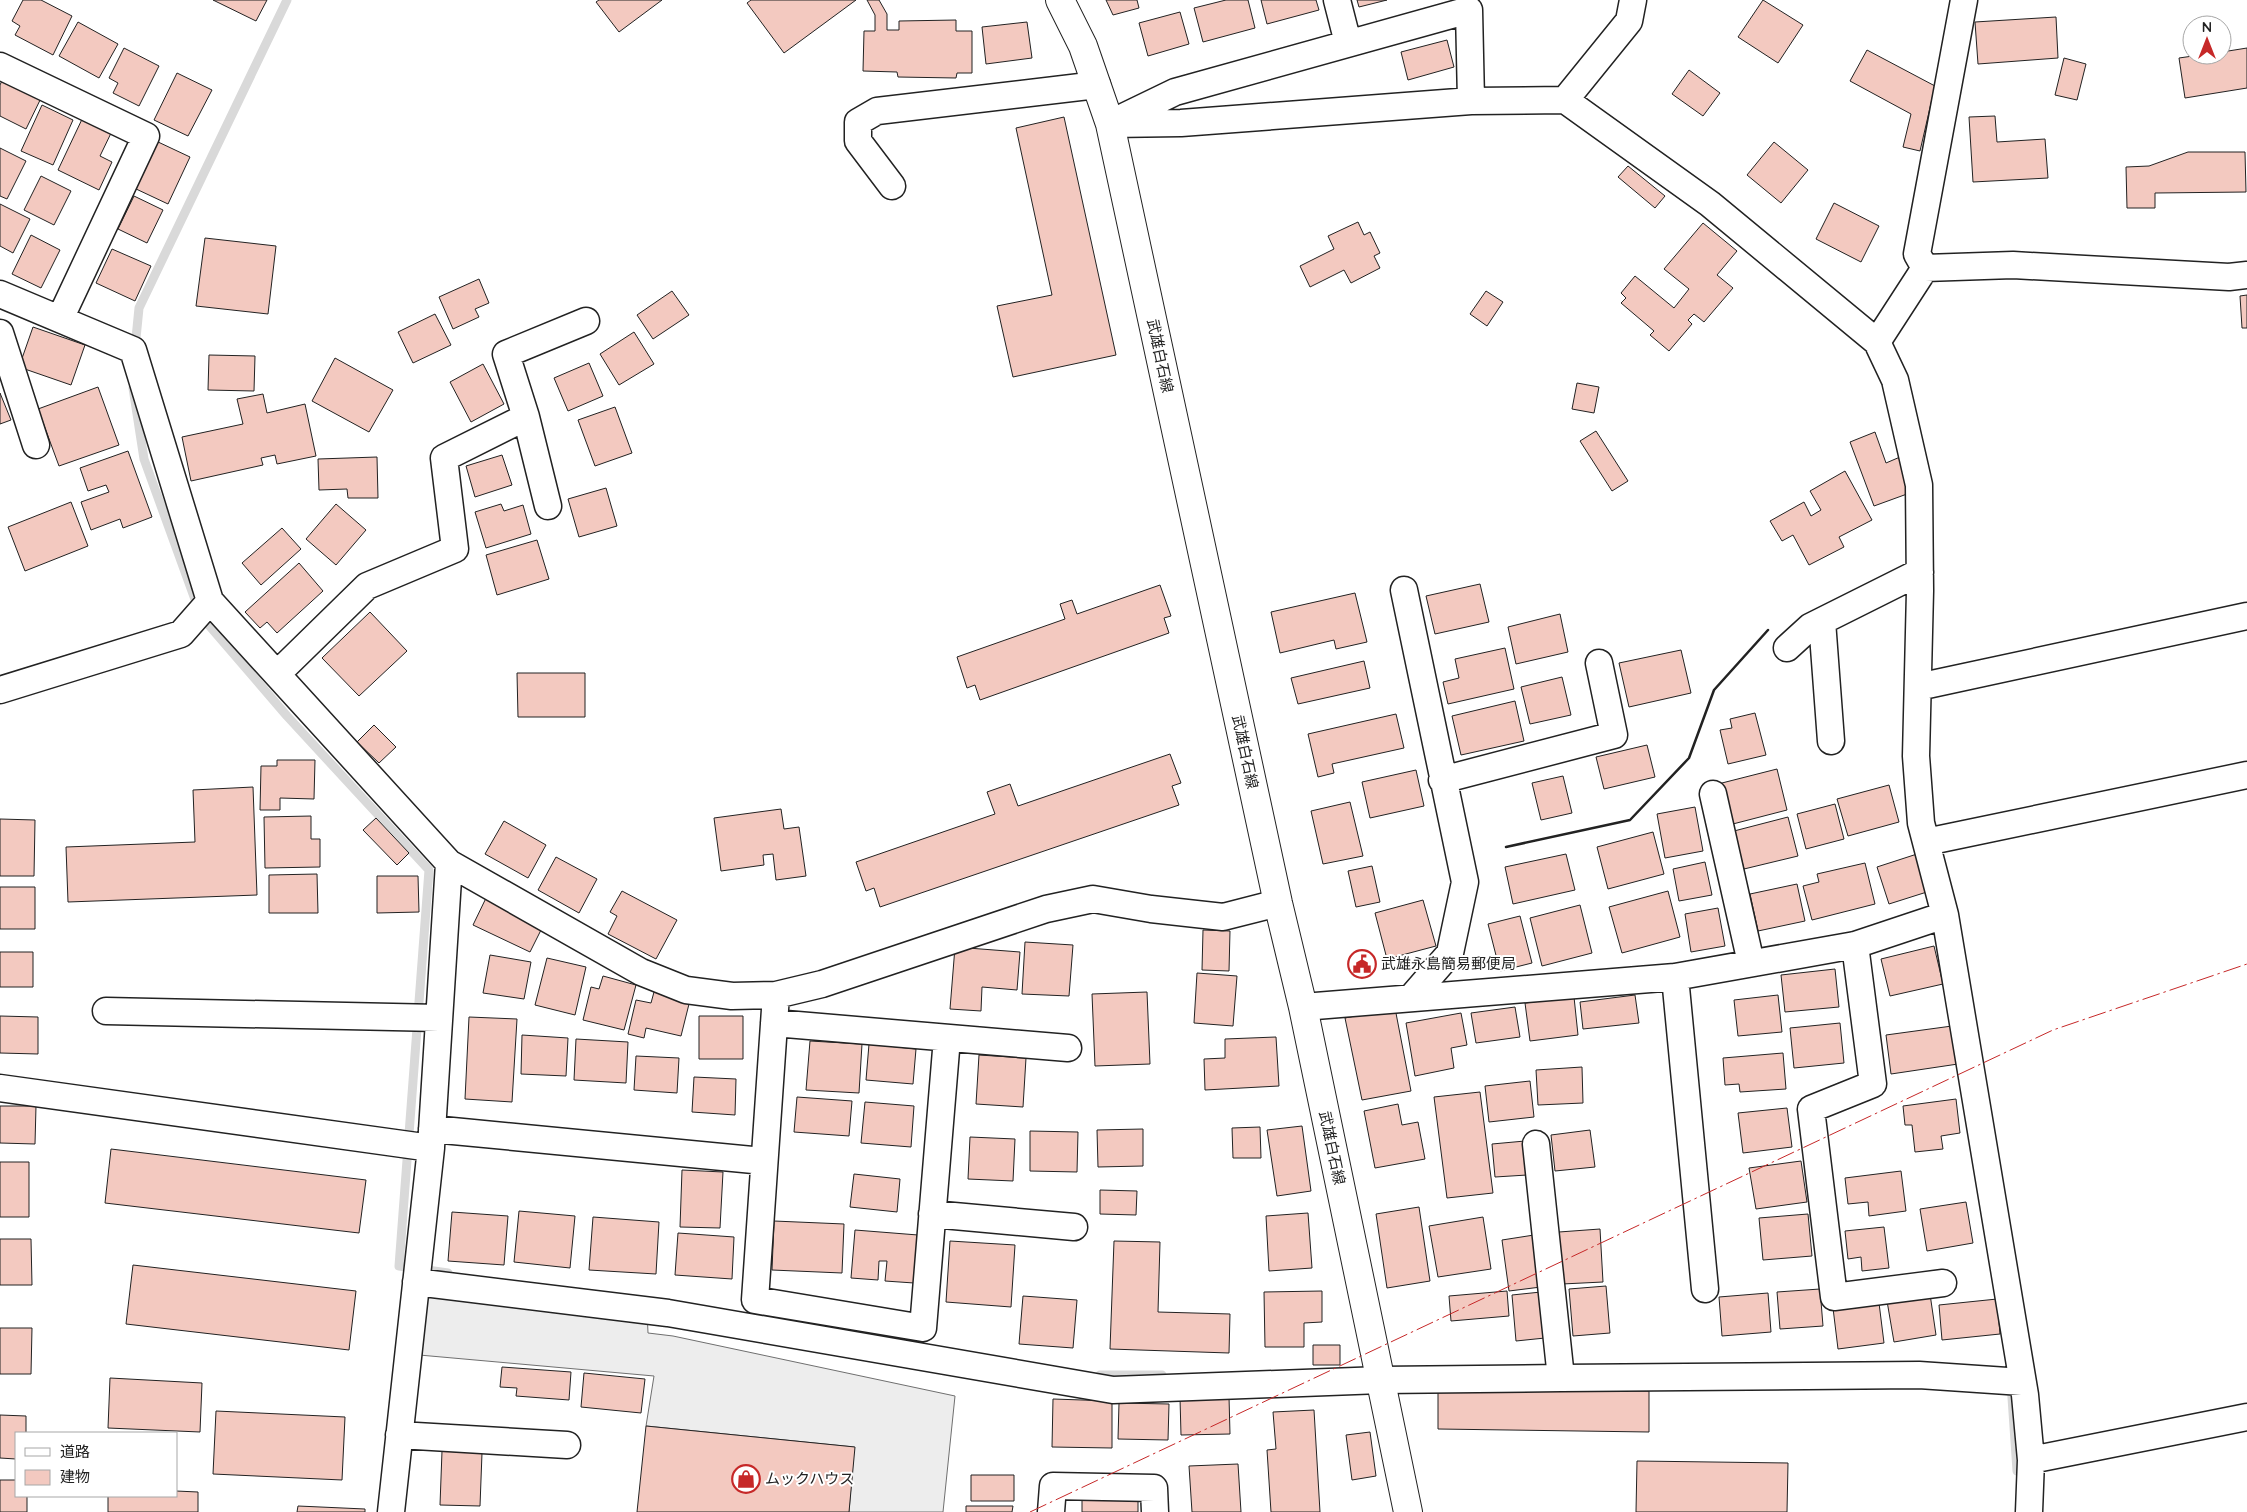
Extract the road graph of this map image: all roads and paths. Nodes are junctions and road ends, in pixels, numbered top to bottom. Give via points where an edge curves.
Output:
1 (1060, 0) edge
2 (1337, 0) edge
3 (1632, 0) edge
4 (1964, 0) edge
5 (1348, 43) junction
6 (0, 66) edge
7 (1097, 85) junction
8 (1565, 100) junction
9 (1471, 102) junction
10 (1110, 124) junction
11 (892, 186) dead end
12 (1925, 268) junction
13 (2247, 275) edge
14 (0, 294) edge
15 (60, 319) junction
16 (586, 321) dead end
17 (0, 333) edge
18 (1877, 342) junction
19 (526, 417) junction
20 (36, 445) dead end
21 (548, 506) dead end
22 (1920, 572) junction
23 (1404, 590) dead end
24 (210, 601) junction
25 (2247, 616) edge
26 (1822, 621) junction
27 (1788, 648) dead end
28 (1599, 664) dead end
29 (277, 674) junction
30 (1918, 687) junction
31 (0, 690) edge
32 (1830, 741) dead end
33 (2247, 775) edge
34 (1442, 780) junction
35 (1712, 794) dead end
36 (1926, 842) junction
37 (449, 863) junction
38 (1278, 903) junction
39 (1945, 915) junction
40 (1855, 945) junction
41 (1751, 964) junction
42 (1675, 977) junction
43 (776, 995) junction
44 (1411, 998) junction
45 (1303, 1007) junction
46 (106, 1011) dead end
47 (438, 1018) junction
48 (774, 1023) junction
49 (947, 1038) junction
50 (1068, 1048) dead end
51 (0, 1088) edge
52 (431, 1139) junction
53 (1536, 1144) dead end
54 (764, 1160) junction
55 (932, 1214) junction
56 (1074, 1228) dead end
57 (416, 1282) junction
58 (1943, 1283) dead end
59 (1705, 1289) dead end
60 (1561, 1378) junction
61 (1381, 1380) junction
62 (2022, 1382) junction
63 (2247, 1417) edge
64 (399, 1435) junction
65 (567, 1445) dead end
66 (2031, 1460) junction
67 (391, 1512) edge
68 (1051, 1512) edge
69 (1155, 1512) edge
70 (1408, 1512) edge
71 (2029, 1512) edge

1 - 7 main road, 武雄白石線 via 1083,46
2 - 5 street
3 - 8 street via 1629,21
4 - 12 street via 1917,254
5 - 9 street via 1469,10
5 - 10 street via 1174,92
6 - 15 street via 146,136
7 - 10 main road, 武雄白石線
7 - 11 street via 877,111 858,122 858,141
8 - 9 street
8 - 18 street via 1710,204
9 - 10 street via 1181,123
10 - 38 main road, 武雄白石線
12 - 13 street via 2013,264 2229,277
12 - 18 street
14 - 15 street
15 - 24 street via 133,350
16 - 19 street via 506,354
17 - 20 street
18 - 22 street via 1895,380 1919,485
19 - 21 street
19 - 29 street via 444,458 455,549 367,586
22 - 26 street
22 - 30 street
23 - 34 street
24 - 29 street
24 - 31 street via 180,634
25 - 30 street
26 - 27 street via 1810,627
26 - 32 street
28 - 34 street via 1614,735
29 - 37 street
30 - 36 street via 1916,756 1921,823
33 - 36 street
34 - 44 street via 1465,882 1450,953
35 - 41 street
36 - 39 street
37 - 43 street via 641,972 686,990 732,996
37 - 47 street
38 - 43 street via 1223,917 1093,899 1046,909 822,984
38 - 45 main road, 武雄白石線
39 - 40 street
39 - 62 street
40 - 41 street
40 - 58 street via 1873,1084 1811,1109 1834,1298
41 - 42 street
42 - 44 street
42 - 59 street
43 - 48 street
44 - 45 street
45 - 61 main road, 武雄白石線
46 - 47 street
47 - 52 street
48 - 49 street
48 - 54 street
49 - 50 street
49 - 55 street
51 - 52 street
52 - 54 street
52 - 57 street
53 - 60 street
54 - 55 street via 755,1300 923,1328
55 - 56 street
57 - 61 street via 668,1313 1113,1390
57 - 64 street
60 - 61 street
60 - 62 street via 1919,1375
61 - 70 main road, 武雄白石線
62 - 66 street
63 - 66 street
64 - 65 street
64 - 67 street
66 - 71 street
68 - 69 street via 1053,1486 1154,1488

